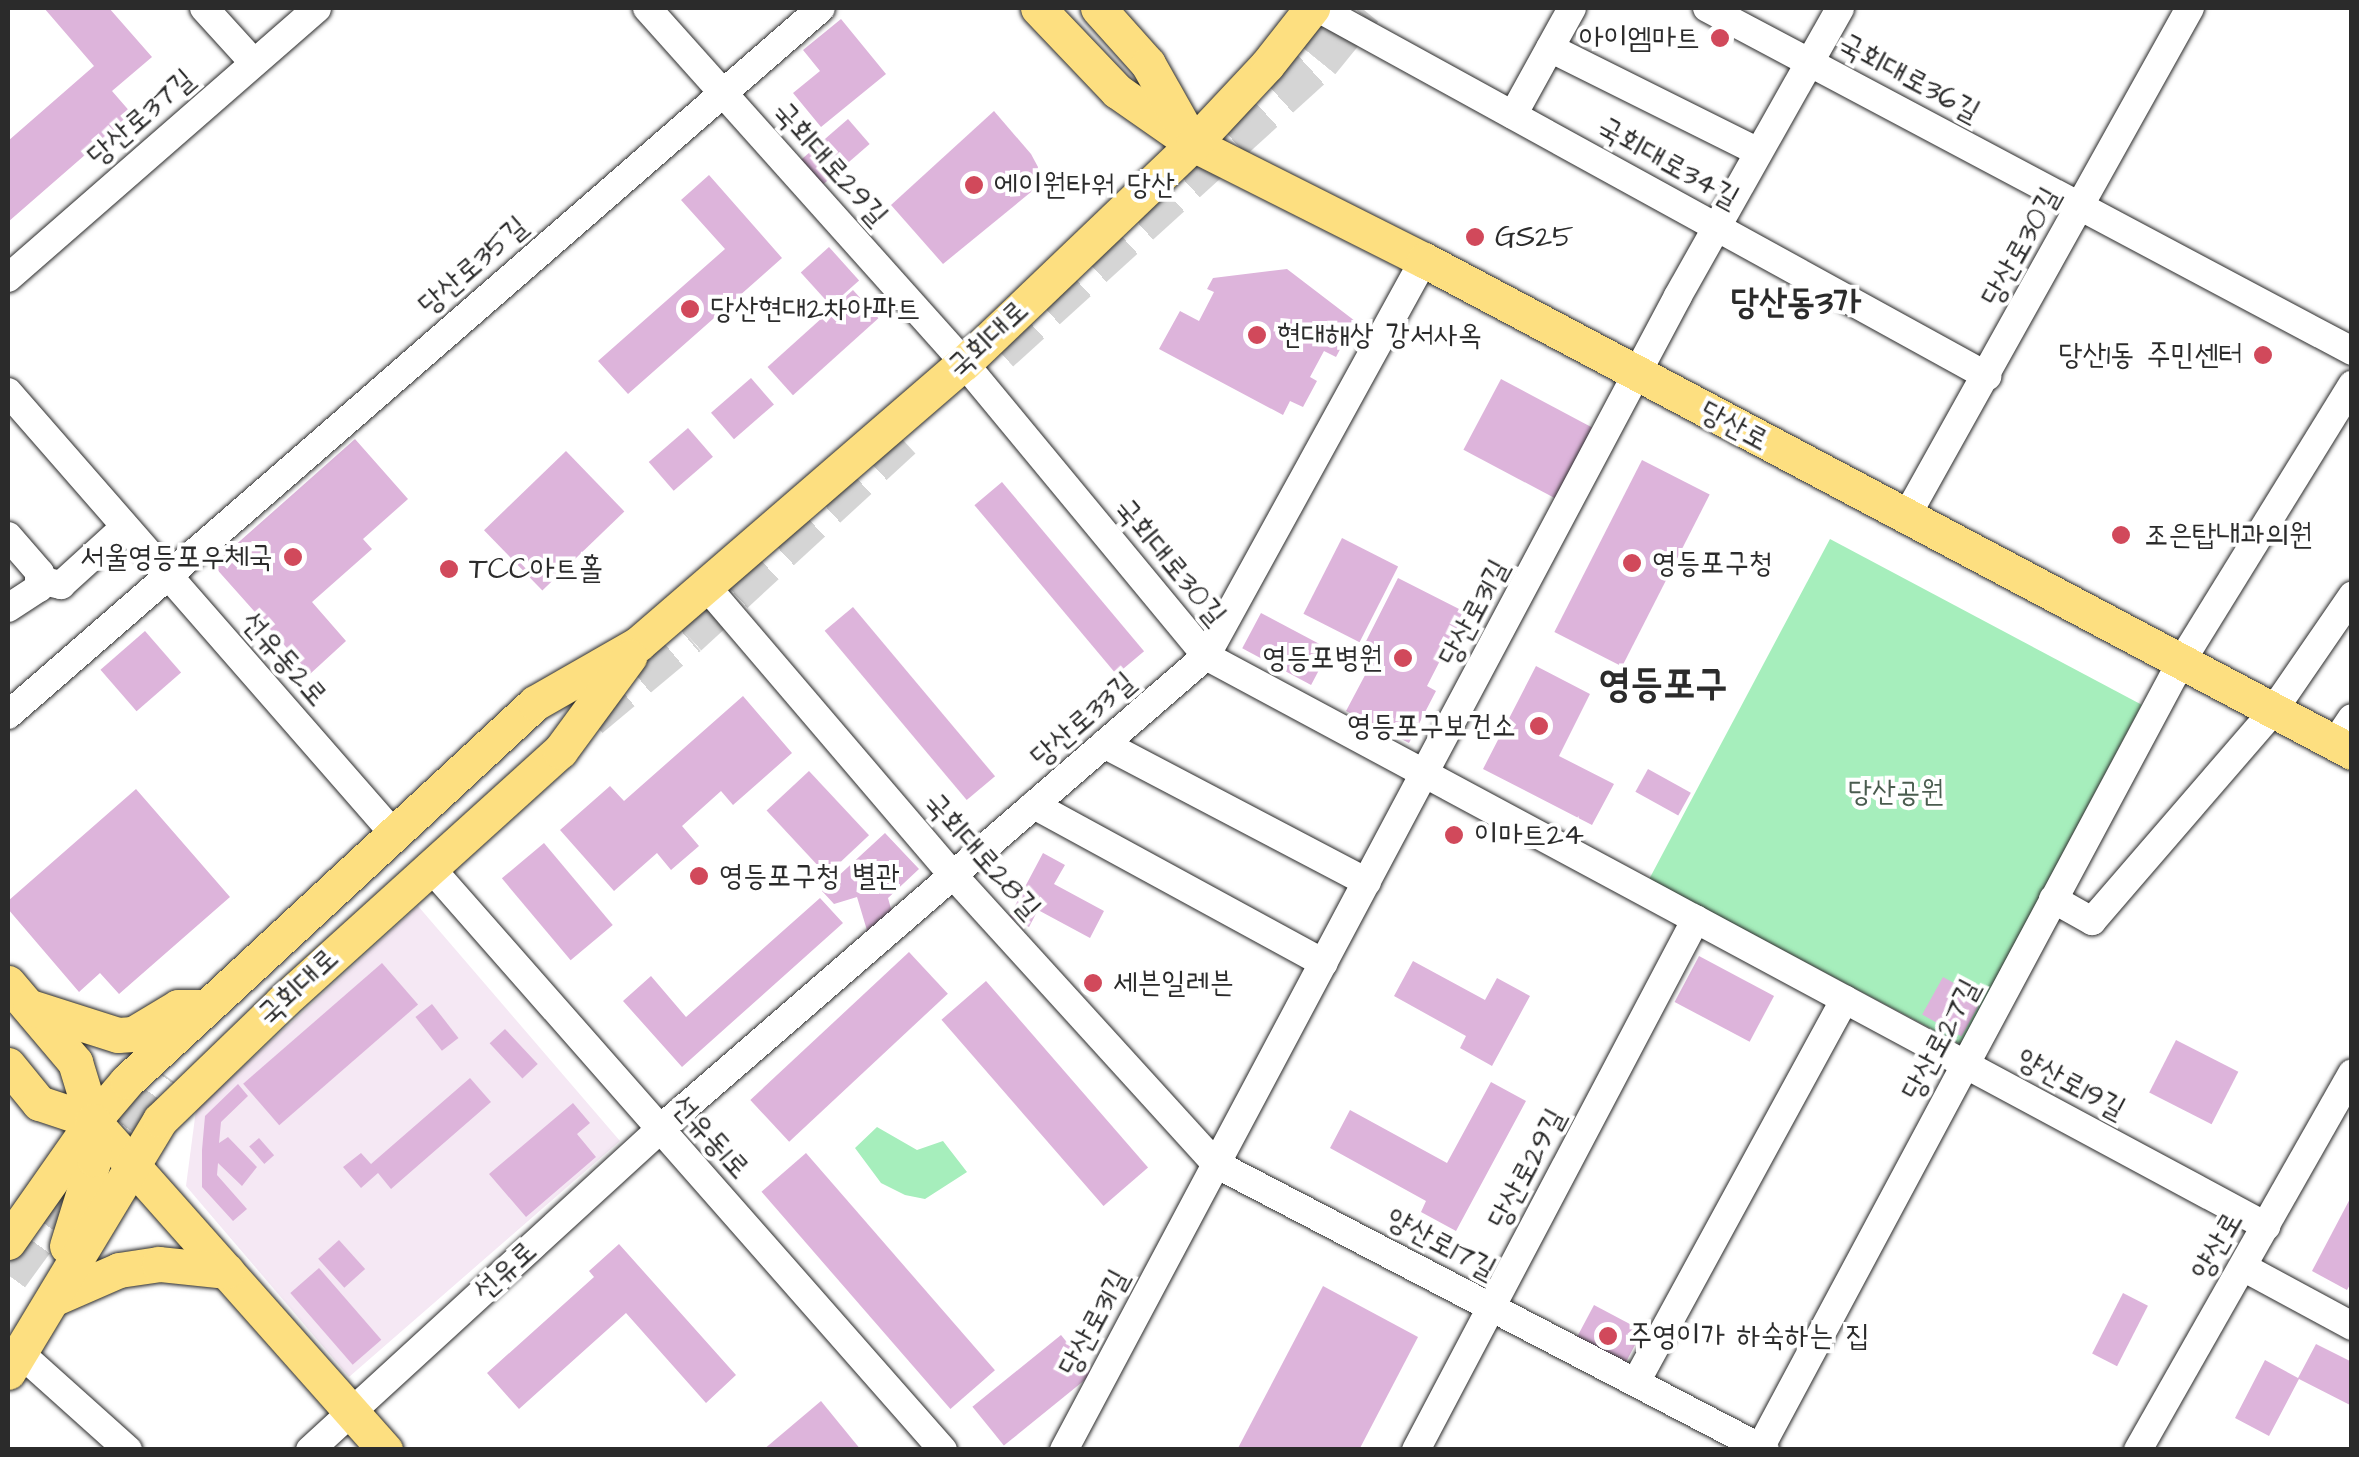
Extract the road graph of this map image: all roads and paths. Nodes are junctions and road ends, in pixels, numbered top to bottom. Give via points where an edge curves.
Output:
1 (204, 8) edge
2 (317, 8) edge
3 (650, 8) edge
4 (821, 8) edge
5 (1038, 8) edge
6 (1098, 8) edge
7 (1315, 8) edge
8 (1572, 8) edge
9 (1707, 8) edge
10 (1840, 8) edge
11 (2190, 8) edge
12 (1550, 48) junction
13 (1809, 62) junction
14 (254, 63) junction
15 (723, 93) junction
16 (1513, 115) junction
17 (1193, 144) junction
18 (1759, 152) junction
19 (2080, 206) junction
20 (1716, 227) junction
21 (1424, 260) junction
22 (8, 278) edge
23 (2352, 350) edge
24 (964, 363) junction
25 (1638, 376) junction
26 (1986, 376) junction
27 (2352, 385) edge
28 (8, 392) edge
29 (1906, 517) junction
30 (126, 527) junction
31 (8, 536) edge
32 (167, 574) junction
33 (39, 580) junction
34 (706, 585) junction
35 (2352, 596) edge
36 (8, 608) edge
37 (638, 644) junction
38 (1206, 656) junction
39 (2180, 662) junction
40 (2273, 711) junction
41 (8, 715) edge
42 (2346, 738) edge
43 (1104, 744) junction
44 (1425, 774) junction
45 (1034, 805) junction
46 (394, 834) junction
47 (429, 866) junction
48 (953, 875) junction
49 (1366, 882) junction
50 (2052, 899) junction
51 (1696, 919) junction
52 (1324, 963) junction
53 (17, 994) edge
54 (1845, 999) junction
55 (206, 1007) junction
56 (174, 1039) junction
57 (1966, 1064) junction
58 (8, 1065) edge
59 (205, 1072) junction
60 (2352, 1074) edge
61 (92, 1121) junction
62 (660, 1130) junction
63 (1216, 1164) junction
64 (131, 1168) junction
65 (2266, 1226) junction
66 (8, 1242) edge
67 (2243, 1267) junction
68 (227, 1271) junction
69 (55, 1298) junction
70 (1491, 1307) junction
71 (2352, 1326) edge
72 (19, 1354) edge
73 (1636, 1382) junction
74 (350, 1412) junction
75 (1762, 1449) edge
76 (128, 1450) edge
77 (310, 1450) edge
78 (385, 1450) edge
79 (943, 1450) edge
80 (1064, 1450) edge
81 (1416, 1450) edge
82 (2138, 1450) edge

1 - 14 street
2 - 14 street, 당산로37길
3 - 15 street, 국회대로29길
4 - 15 street, 당산로35길
5 - 17 main road, 당산로 via 1117,91
6 - 17 main road via 1148,64
7 - 16 street, 국회대로34길
7 - 17 main road, 국회대로
8 - 12 street
9 - 13 street, 국회대로36길
10 - 13 street, 당산로31길
11 - 19 street, 당산로30길
12 - 16 street
12 - 18 street
13 - 18 street, 당산로31길
13 - 19 street, 국회대로36길
14 - 22 street, 당산로37길
15 - 24 street, 국회대로29길
15 - 32 street, 당산로35길
16 - 20 street, 국회대로34길
17 - 21 main road, 당산로
17 - 24 main road, 국회대로
18 - 20 street, 당산로31길
19 - 23 street, 국회대로36길
19 - 26 street, 당산로30길
20 - 25 street, 당산로31길
20 - 26 street, 국회대로34길
21 - 25 main road, 당산로
21 - 38 street, 당산로33길
24 - 34 main road, 국회대로
24 - 38 street, 국회대로30길
25 - 29 main road, 당산로
25 - 44 street, 당산로31길
26 - 29 street, 당산로30길
27 - 39 street, 당산로27길
28 - 30 street, 선유동2로
29 - 39 main road, 당산로
30 - 32 street, 선유동2로
30 - 33 street via 60,585
31 - 33 street
32 - 41 street, 당산로35길
32 - 46 street, 선유동2로
33 - 36 street via 39,588
34 - 37 main road, 국회대로
34 - 48 street, 국회대로28길
35 - 40 street
37 - 46 main road, 국회대로 via 536,703
37 - 47 main road, 국회대로 via 560,750
38 - 43 street, 당산로33길
38 - 44 street, 국회대로30길
39 - 40 main road, 당산로
39 - 50 street, 당산로27길
40 - 42 main road, 당산로
40 - 50 street via 2092,920
43 - 45 street, 당산로33길
43 - 49 street
44 - 49 street, 당산로31길
44 - 51 street, 양산로19길
45 - 48 street, 당산로33길
45 - 52 street
46 - 55 main road, 국회대로
47 - 59 main road, 국회대로
47 - 62 street, 선유동1로
48 - 62 street, 당산로33길
48 - 63 street, 국회대로28길
49 - 52 street, 당산로31길
50 - 57 street, 당산로27길
51 - 54 street, 양산로19길
51 - 70 street, 당산로29길
52 - 63 street, 당산로31길
53 - 55 main road via 118,1035 133,1034 178,1007
53 - 61 main road via 75,1062
54 - 57 street, 양산로19길
54 - 73 street
55 - 56 main road, 국회대로
56 - 59 main road via 168,1052 172,1070 190,1078
56 - 61 main road, 국회대로
57 - 65 street, 양산로19길
57 - 75 street, 당산로27길
58 - 61 main road via 38,1103
59 - 64 main road, 국회대로 via 160,1120
60 - 65 street, 양산로
61 - 64 main road
61 - 66 main road, 국회대로
61 - 72 main road via 94,1159 79,1218
62 - 74 street, 선유로
62 - 79 street, 선유동1로
63 - 70 street, 양산로17길
63 - 80 street, 당산로31길
64 - 68 main road
64 - 69 main road, 국회대로
65 - 67 street, 양산로
67 - 71 street
67 - 82 street, 양산로
68 - 69 main road via 159,1264 119,1270
68 - 74 main road
69 - 72 main road, 국회대로
70 - 73 street, 양산로17길
70 - 81 street, 당산로29길
72 - 76 street
73 - 75 street, 양산로17길
74 - 77 street, 선유로
74 - 78 main road

